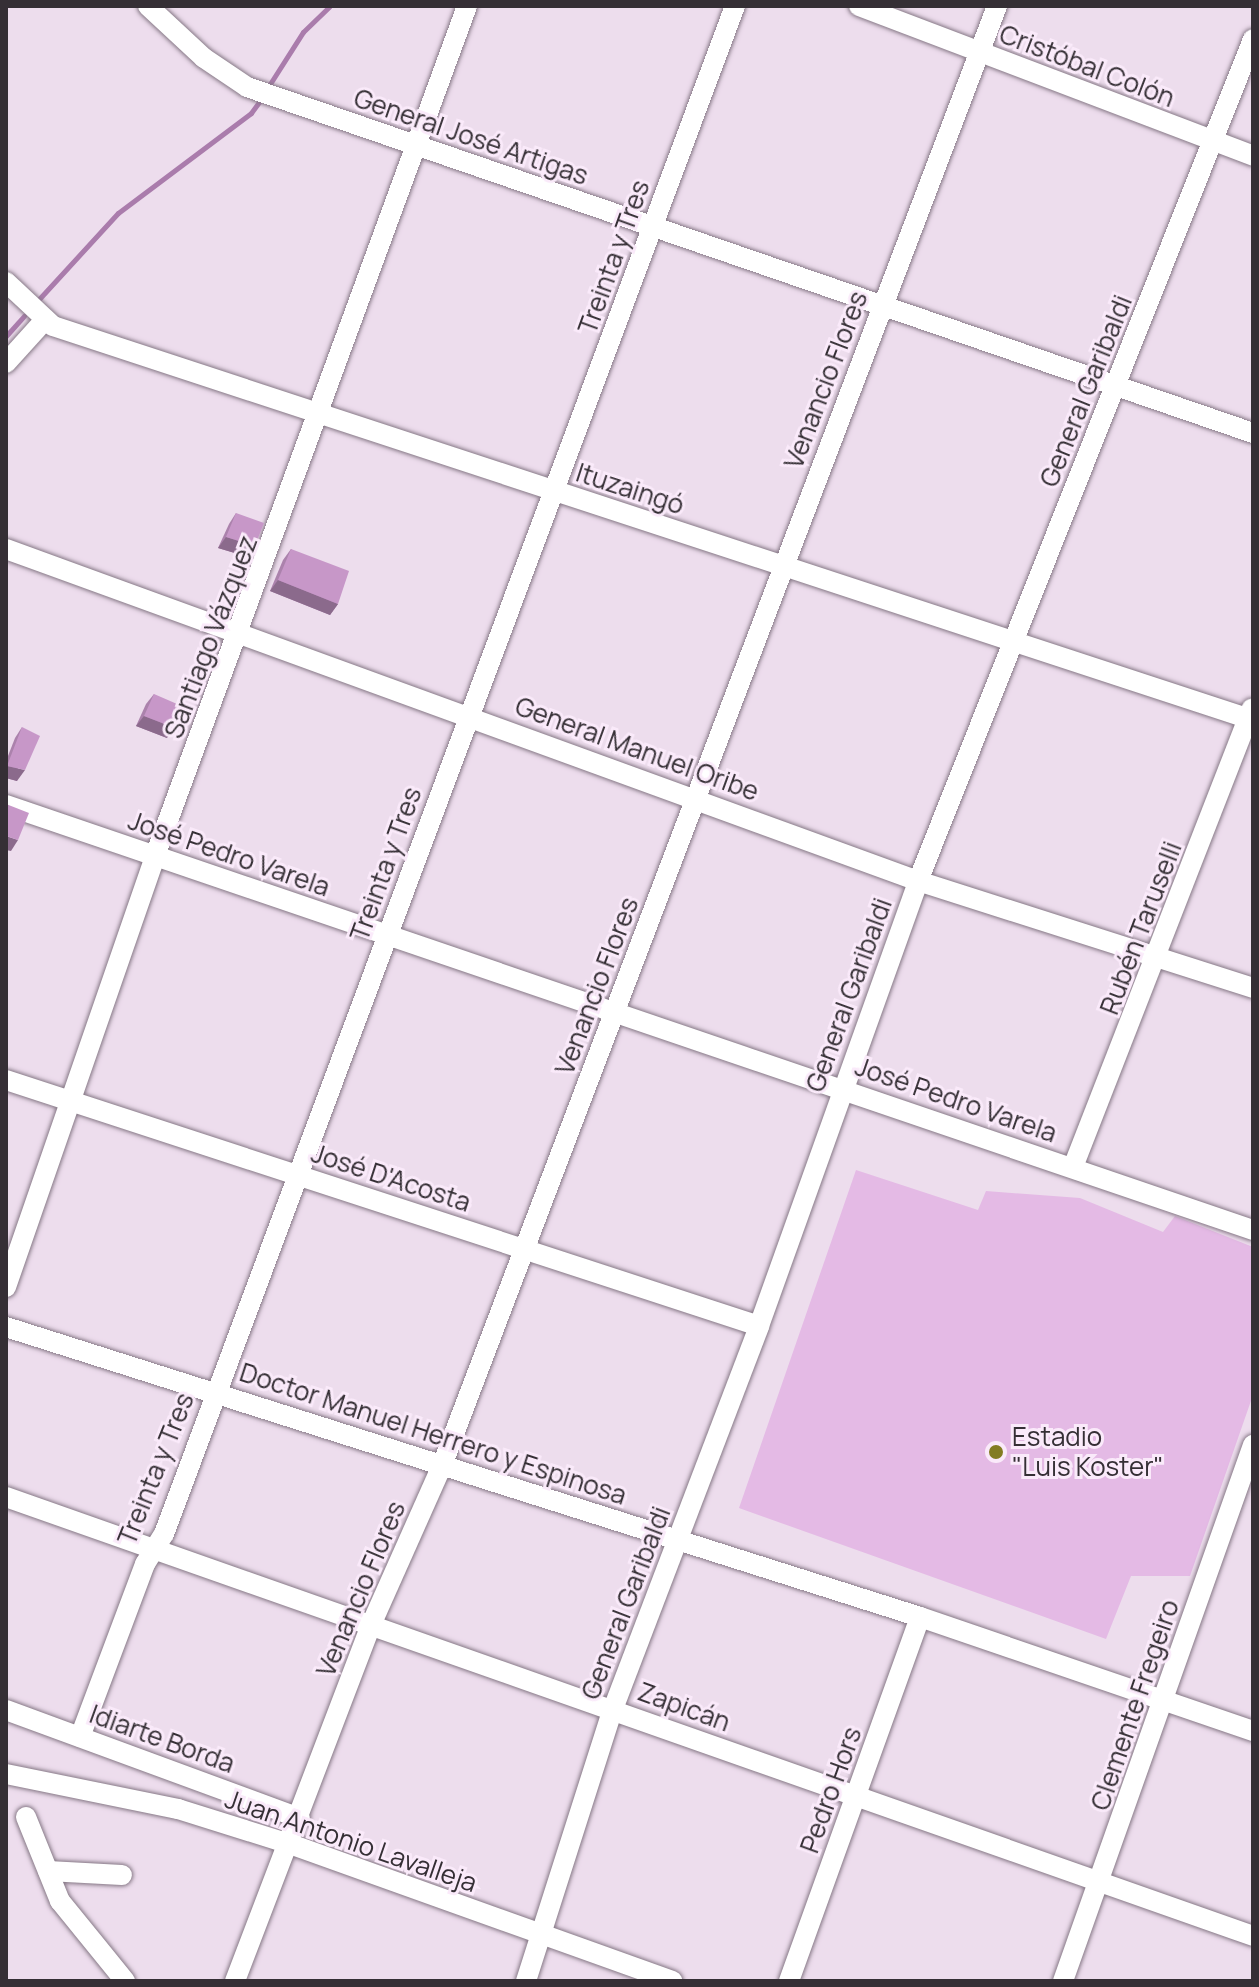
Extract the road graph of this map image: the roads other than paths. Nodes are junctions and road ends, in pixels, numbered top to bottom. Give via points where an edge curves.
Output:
1 (148, 6) edge
2 (467, 6) edge
3 (735, 6) edge
4 (859, 6) edge
5 (997, 6) edge
6 (1253, 39) edge
7 (980, 53) junction
8 (1213, 141) junction
9 (416, 146) junction
10 (1253, 156) edge
11 (653, 227) junction
12 (6, 282) edge
13 (882, 307) junction
14 (44, 321) junction
15 (6, 363) edge
16 (1116, 386) junction
17 (320, 415) junction
18 (1253, 433) edge
19 (554, 492) junction
20 (6, 549) edge
21 (785, 566) junction
22 (241, 633) junction
23 (1014, 640) junction
24 (468, 714) junction
25 (1251, 715) edge
26 (696, 798) junction
27 (6, 805) edge
28 (155, 856) junction
29 (918, 881) junction
30 (387, 936) junction
31 (1159, 957) junction
32 (1253, 988) edge
33 (615, 1014) junction
34 (6, 1080) edge
35 (842, 1089) junction
36 (68, 1101) junction
37 (1073, 1167) junction
38 (298, 1175) junction
39 (1253, 1230) edge
40 (525, 1249) junction
41 (6, 1287) edge
42 (759, 1326) junction
43 (6, 1327) edge
44 (216, 1391) junction
45 (1253, 1445) edge
46 (443, 1463) junction
47 (1245, 1490) edge
48 (6, 1497) edge
49 (678, 1540) junction
50 (155, 1548) junction
51 (920, 1617) junction
52 (371, 1625) junction
53 (1163, 1704) junction
54 (613, 1709) junction
55 (6, 1710) edge
56 (1253, 1731) edge
57 (80, 1737) junction
58 (6, 1774) edge
59 (189, 1777) junction
60 (856, 1799) junction
61 (178, 1809) junction
62 (26, 1817) dead end
63 (300, 1818) junction
64 (290, 1844) junction
65 (48, 1871) junction
66 (122, 1875) dead end
67 (1099, 1884) junction
68 (541, 1934) junction
69 (1253, 1936) edge
70 (125, 1981) edge
71 (235, 1981) edge
72 (526, 1981) edge
73 (672, 1981) edge
74 (789, 1981) edge
75 (1063, 1981) edge

1 - 9 street, General José Artigas via 204,58 247,87
2 - 9 street, Santiago Vázquez
3 - 11 street, Treinta y Tres
4 - 7 street, Cristóbal Colón
5 - 7 street, Venancio Flores
6 - 8 street, General Garibaldi
7 - 8 street, Cristóbal Colón
7 - 13 street, Venancio Flores
8 - 10 street, Cristóbal Colón
8 - 16 street, General Garibaldi
9 - 11 street, General José Artigas
9 - 17 street, Santiago Vázquez
11 - 13 street, General José Artigas
11 - 19 street, Treinta y Tres
12 - 14 street, Ituzaingó
13 - 16 street, General José Artigas
13 - 21 street, Venancio Flores
14 - 15 street
14 - 17 street, Ituzaingó
16 - 18 street, General José Artigas
16 - 23 street, General Garibaldi
17 - 19 street, Ituzaingó
17 - 22 street, Santiago Vázquez
19 - 21 street, Ituzaingó
19 - 24 street, Treinta y Tres
20 - 22 street, General Manuel Oribe
21 - 23 street, Ituzaingó
21 - 26 street, Venancio Flores
22 - 24 street, General Manuel Oribe
22 - 28 street, Santiago Vázquez
23 - 25 street, Ituzaingó
23 - 29 street, General Garibaldi
24 - 26 street, General Manuel Oribe
24 - 30 street, Treinta y Tres
25 - 31 street, Rubén Taruselli
26 - 29 street, General Manuel Oribe
26 - 33 street, Venancio Flores
27 - 28 street, José Pedro Varela
28 - 30 street, José Pedro Varela
28 - 36 street, Santiago Vázquez
29 - 31 street, General Manuel Oribe
29 - 35 street, General Garibaldi
30 - 33 street, José Pedro Varela
30 - 38 street, Treinta y Tres
31 - 32 street, General Manuel Oribe
31 - 37 street, Rubén Taruselli
33 - 35 street, José Pedro Varela
33 - 40 street, Venancio Flores
34 - 36 street, José D'Acosta
35 - 37 street, José Pedro Varela
35 - 42 street, General Garibaldi
36 - 38 street, José D'Acosta
36 - 41 street, Santiago Vázquez
37 - 39 street, José Pedro Varela
38 - 40 street, José D'Acosta
38 - 44 street, Treinta y Tres
40 - 42 street, José D'Acosta
40 - 46 street, Venancio Flores
42 - 49 street, General Garibaldi
43 - 44 street, Doctor Manuel Herrero y Espinosa
44 - 46 street, Doctor Manuel Herrero y Espinosa
44 - 50 street, Treinta y Tres
45 - 47 street, Clemente Fregeiro
46 - 49 street, Doctor Manuel Herrero y Espinosa
46 - 52 street, Venancio Flores
47 - 53 street, Clemente Fregeiro
48 - 50 street, Zapicán
49 - 51 street, Doctor Manuel Herrero y Espinosa
49 - 54 street, General Garibaldi
50 - 52 street, Zapicán
50 - 57 street, Treinta y Tres
51 - 53 street, Doctor Manuel Herrero y Espinosa
51 - 60 street, Pedro Hors
52 - 54 street, Zapicán
52 - 63 street, Venancio Flores
53 - 56 street, Doctor Manuel Herrero y Espinosa
53 - 67 street, Clemente Fregeiro
54 - 60 street, Zapicán
54 - 68 street, General Garibaldi
55 - 57 street, Idiarte Borda
57 - 59 street, Idiarte Borda
58 - 61 street, Juan Antonio Lavalleja
59 - 61 street
59 - 63 street, Idiarte Borda
60 - 67 street, Zapicán
60 - 74 street, Pedro Hors
61 - 64 street, Juan Antonio Lavalleja
62 - 65 street
63 - 64 street, Venancio Flores
64 - 68 street, Juan Antonio Lavalleja
64 - 71 street, Venancio Flores
65 - 66 street
65 - 70 street via 60,1901
67 - 69 street, Zapicán
67 - 75 street, Clemente Fregeiro
68 - 72 street, General Garibaldi
68 - 73 street, Juan Antonio Lavalleja

